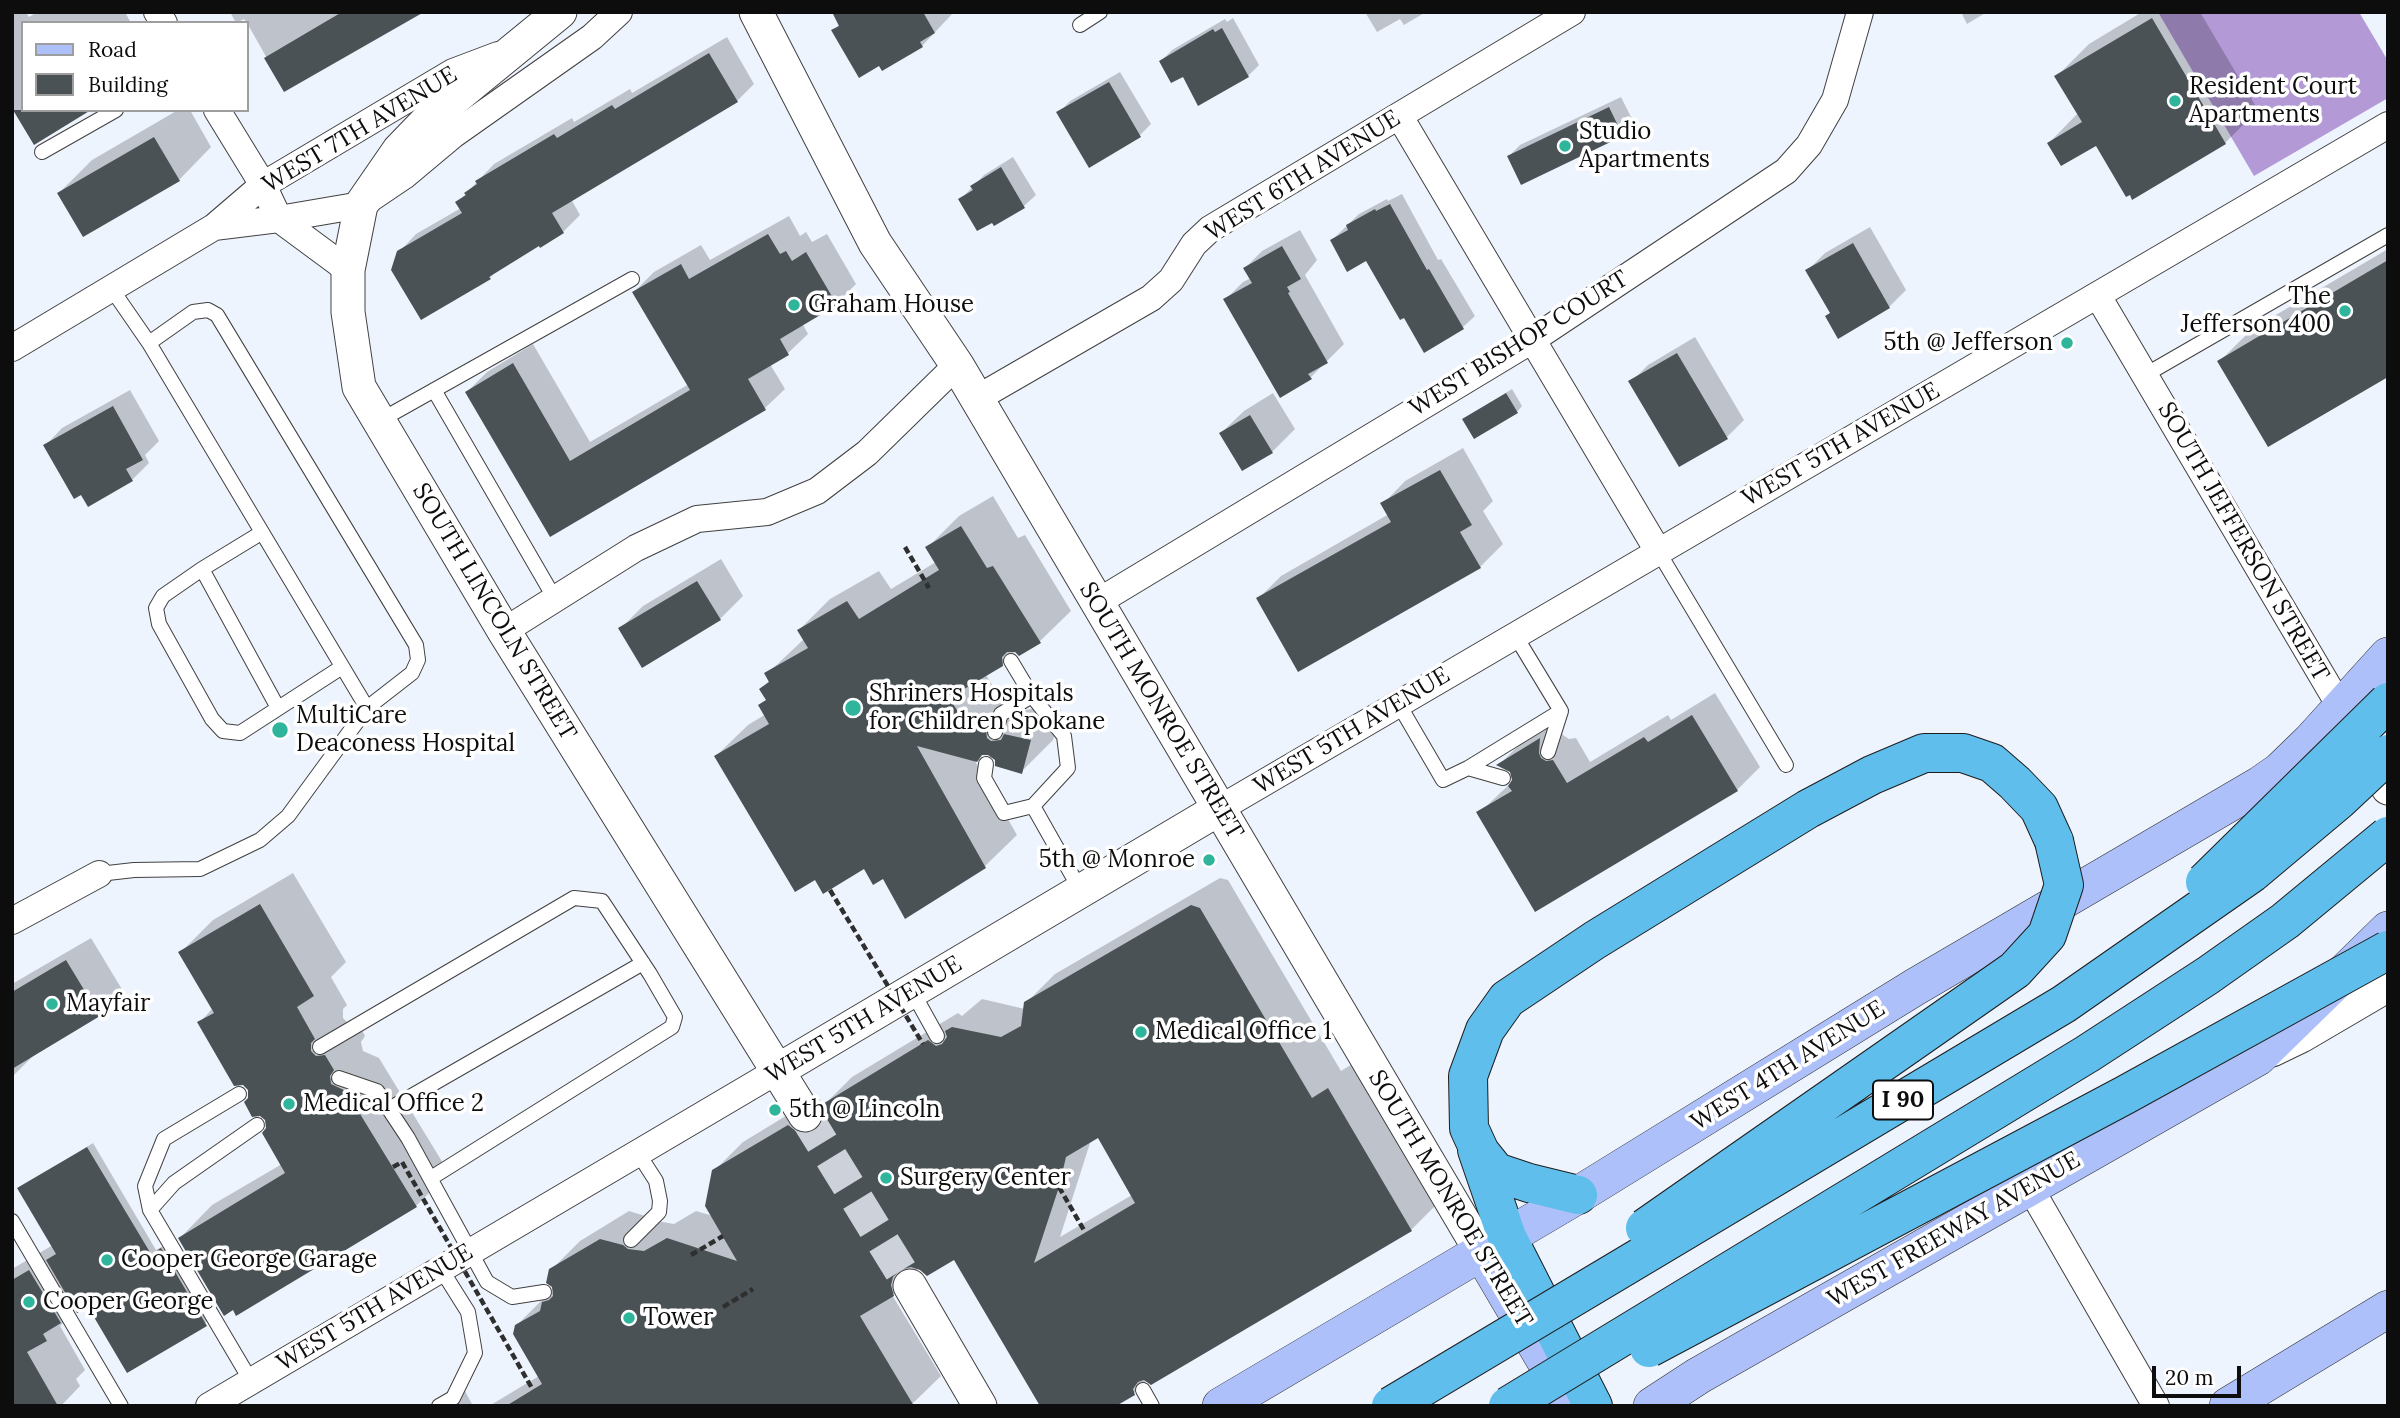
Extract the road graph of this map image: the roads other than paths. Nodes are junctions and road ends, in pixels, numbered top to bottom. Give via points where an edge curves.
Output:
1 (560, 12) edge
2 (574, 12) edge
3 (618, 12) edge
4 (756, 12) edge
5 (1100, 12) edge
6 (1572, 12) edge
7 (1860, 12) edge
8 (1080, 25) dead end
9 (516, 49) junction
10 (112, 112) edge
11 (218, 112) edge
12 (1400, 117) junction
13 (2388, 125) edge
14 (42, 152) dead end
15 (263, 185) junction
16 (361, 205) junction
17 (279, 219) junction
18 (214, 227) junction
19 (2388, 235) edge
20 (348, 270) junction
21 (632, 279) dead end
22 (111, 288) junction
23 (2098, 296) junction
24 (1532, 340) junction
25 (149, 343) junction
26 (12, 348) edge
27 (957, 365) junction
28 (2145, 375) junction
29 (434, 390) junction
30 (976, 399) junction
31 (379, 421) junction
32 (261, 533) junction
33 (1658, 551) junction
34 (202, 569) junction
35 (555, 599) junction
36 (1096, 603) junction
37 (503, 631) junction
38 (1515, 635) junction
39 (2388, 656) edge
40 (1011, 661) dead end
41 (342, 667) junction
42 (1032, 696) junction
43 (2388, 702) edge
44 (1398, 704) junction
45 (278, 708) junction
46 (367, 708) junction
47 (2341, 708) junction
48 (1561, 711) junction
49 (995, 732) dead end
50 (1548, 752) dead end
51 (2388, 754) edge
52 (986, 764) dead end
53 (1786, 765) dead end
54 (1468, 768) junction
55 (1503, 778) dead end
56 (2388, 788) edge
57 (1033, 806) junction
58 (1219, 809) junction
59 (2388, 836) edge
60 (99, 874) joint
61 (1082, 892) junction
62 (12, 921) edge
63 (2388, 930) edge
64 (2388, 950) edge
65 (643, 963) junction
66 (2388, 985) edge
67 (912, 991) junction
68 (2064, 1004) junction
69 (937, 1036) dead end
70 (320, 1047) dead end
71 (2258, 1057) junction
72 (776, 1072) junction
73 (339, 1078) dead end
74 (239, 1094) dead end
75 (389, 1109) junction
76 (805, 1115) tunnel mouth
77 (257, 1125) dead end
78 (1469, 1128) junction
79 (638, 1153) junction
80 (431, 1178) junction
81 (2029, 1186) junction
82 (1578, 1195) junction
83 (150, 1210) junction
84 (12, 1221) edge
85 (631, 1240) dead end
86 (1495, 1245) junction
87 (472, 1251) junction
88 (441, 1269) junction
89 (909, 1286) tunnel mouth
90 (544, 1292) dead end
91 (2388, 1310) edge
92 (251, 1381) junction
93 (1143, 1390) dead end
94 (121, 1406) edge
95 (209, 1406) edge
96 (439, 1406) edge
97 (980, 1406) edge
98 (1152, 1406) edge
99 (1221, 1406) edge
100 (1390, 1406) edge
101 (1508, 1406) edge
102 (1539, 1406) edge
103 (1572, 1406) edge
104 (1593, 1406) edge
105 (1652, 1406) edge
106 (2156, 1406) edge
107 (2228, 1406) edge

1 - 9 street, WEST 7TH AVENUE
2 - 9 street, WEST 7TH AVENUE
3 - 16 street, WEST 7TH AVENUE via 592,37
4 - 27 street, SOUTH MONROE STREET via 875,243
5 - 8 lane
6 - 12 street, WEST 6TH AVENUE
7 - 24 street, WEST BISHOP COURT via 1835,100 1809,145 1786,172
9 - 15 street, WEST 7TH AVENUE via 453,72
9 - 16 street, WEST 7TH AVENUE via 428,120 399,150
10 - 14 lane
11 - 15 street
12 - 24 street
12 - 30 street, WEST 6TH AVENUE via 1210,229 1194,244 1171,280 1151,298
13 - 23 street, WEST 5TH AVENUE
15 - 17 street
15 - 18 street, WEST 7TH AVENUE
16 - 17 street, WEST 7TH AVENUE
16 - 20 street, WEST 7TH AVENUE
17 - 18 street, WEST 7TH AVENUE
17 - 20 street
18 - 22 street, WEST 7TH AVENUE
19 - 28 lane
20 - 31 street, SOUTH LINCOLN STREET via 348,312 359,387
21 - 29 lane
22 - 25 lane
22 - 26 street, WEST 7TH AVENUE
23 - 28 street, SOUTH JEFFERSON STREET
23 - 33 street, WEST 5TH AVENUE
24 - 33 street
24 - 36 street, WEST BISHOP COURT
25 - 32 lane
25 - 46 lane via 193,312 217,314 416,645 418,660 412,673
27 - 30 street, SOUTH MONROE STREET
27 - 35 street via 867,453 817,491 767,512 697,519 636,548
28 - 47 street, SOUTH JEFFERSON STREET
29 - 31 lane
29 - 35 lane
30 - 36 street, SOUTH MONROE STREET
31 - 37 street, SOUTH LINCOLN STREET
32 - 34 lane
32 - 41 lane
33 - 38 street, WEST 5TH AVENUE
33 - 53 lane
34 - 45 lane
34 - 45 lane via 163,596 156,608 159,624 223,731 240,733
35 - 37 street
36 - 58 street, SOUTH MONROE STREET
37 - 72 street, SOUTH LINCOLN STREET
38 - 44 street, WEST 5TH AVENUE
38 - 48 lane
39 - 47 main road
40 - 42 lane
41 - 45 lane
41 - 46 lane
42 - 49 lane via 1001,714
42 - 57 lane via 1064,736 1068,768
43 - 68 highway, bridge via 2182,905
44 - 54 lane via 1443,780
44 - 58 street, WEST 5TH AVENUE
46 - 60 lane via 288,816 260,840 200,869
47 - 56 street, SOUTH JEFFERSON STREET
47 - 82 main road, WEST 4TH AVENUE via 2295,757 2260,785 1915,987
48 - 50 lane
48 - 54 lane
51 - 68 highway, I 90, bridge via 2252,873
52 - 57 lane via 984,778 1004,813
54 - 55 lane
57 - 61 lane
58 - 61 street, WEST 5TH AVENUE
58 - 86 street, SOUTH MONROE STREET
59 - 101 highway, I 90, bridge via 2285,921 2087,1054
60 - 62 street
61 - 67 street, WEST 5TH AVENUE
63 - 71 main road, WEST FREEWAY AVENUE
64 - 102 highway, bridge
65 - 70 lane via 602,901 574,898
65 - 75 lane
65 - 80 lane via 675,1017 673,1027
66 - 71 street, WEST FREEWAY AVENUE
67 - 69 lane
67 - 72 street, WEST 5TH AVENUE
68 - 100 highway, I 90, bridge
71 - 81 main road, WEST FREEWAY AVENUE
72 - 76 street, SOUTH LINCOLN STREET
72 - 79 street, WEST 5TH AVENUE
73 - 75 lane via 377,1091
74 - 83 lane via 164,1139 145,1186
75 - 80 lane
77 - 83 lane via 174,1182
78 - 82 highway via 1496,1172
78 - 86 highway
78 - 100 highway, bridge via 1468,1076 1485,1031 1507,999 1808,809 1924,753 1963,753 1992,764 2039,808 2054,841 2064,884 2047,935 2015,970
79 - 85 lane via 656,1181 660,1201 659,1212
79 - 87 street, WEST 5TH AVENUE
80 - 87 lane
81 - 105 main road, WEST FREEWAY AVENUE
81 - 106 street
82 - 86 main road, WEST 4TH AVENUE
83 - 92 lane
84 - 94 lane
86 - 99 main road, WEST 4TH AVENUE
86 - 103 main road, SOUTH MONROE STREET
86 - 104 highway
87 - 88 street, WEST 5TH AVENUE
87 - 90 lane via 487,1282 512,1297
88 - 92 street, WEST 5TH AVENUE
88 - 96 lane via 468,1312 475,1353 453,1398
89 - 97 street
91 - 107 main road
92 - 95 street, WEST 5TH AVENUE
93 - 98 lane

